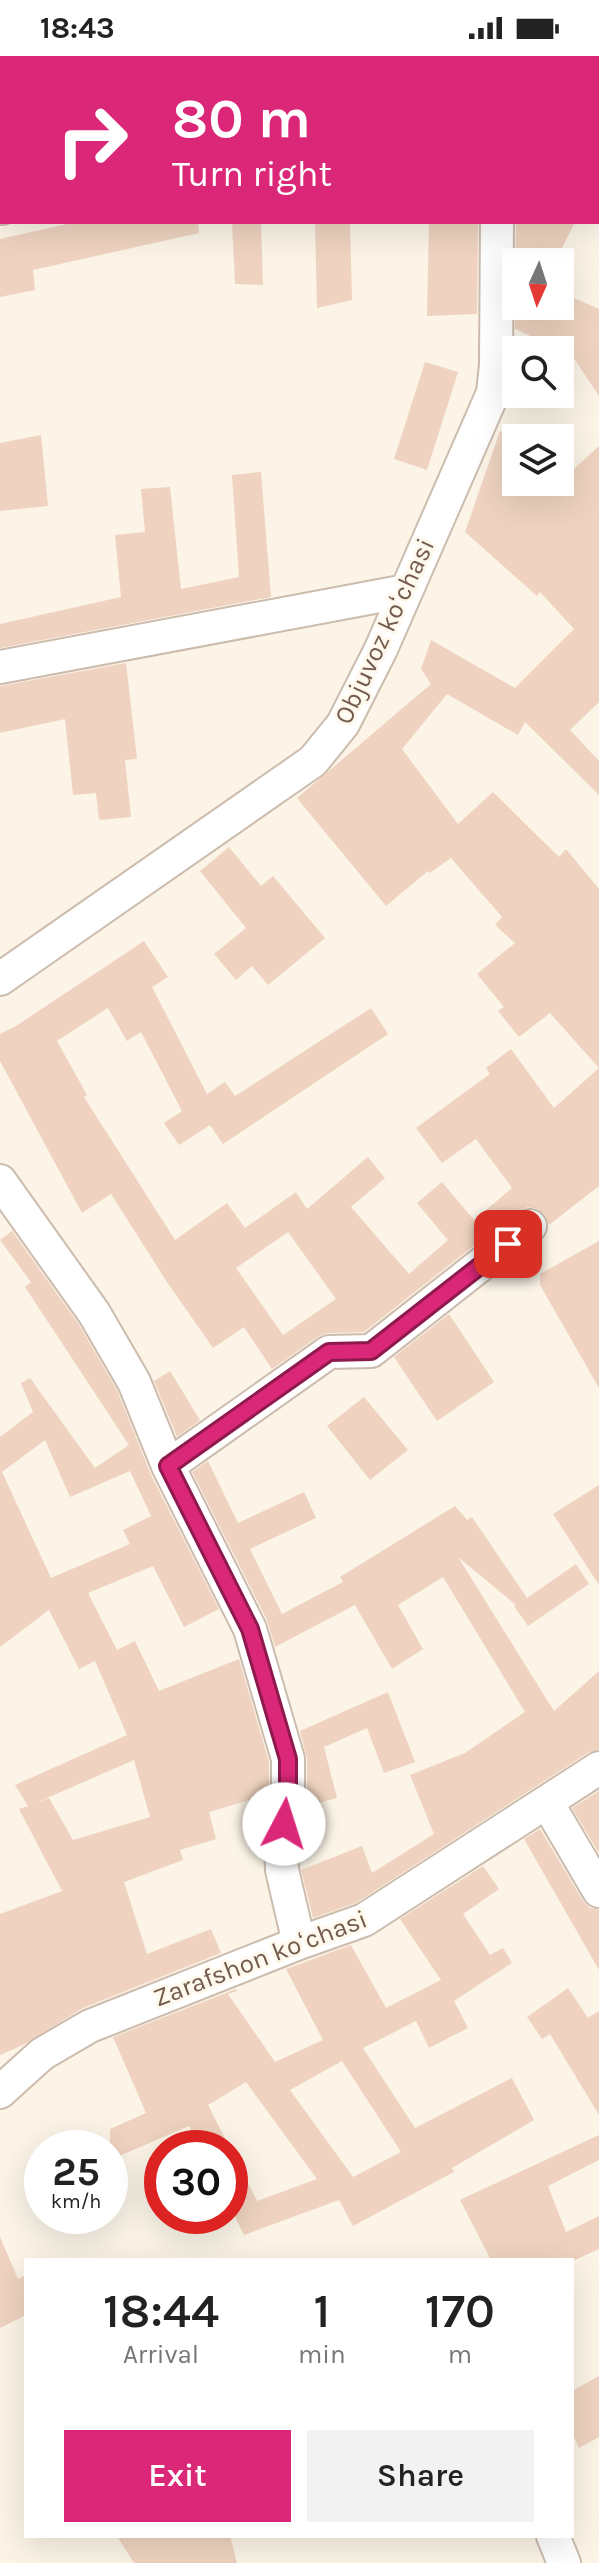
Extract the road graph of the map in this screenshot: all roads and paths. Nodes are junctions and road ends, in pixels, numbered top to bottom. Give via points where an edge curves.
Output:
1 (497, 224) edge
2 (406, 591) junction
3 (0, 667) edge
4 (0, 979) edge
5 (0, 1181) edge
6 (530, 1226) dead end
7 (168, 1466) junction
8 (599, 1768) edge
9 (548, 1804) junction
10 (599, 1891) edge
11 (299, 1943) junction
12 (0, 2092) edge
13 (554, 2538) edge
14 (564, 2563) edge

1 - 2 street, Objuvoz koʻchasi via 493,393
2 - 3 street
2 - 4 street, Objuvoz koʻchasi via 343,724 313,761
5 - 7 street via 94,1313 134,1382
6 - 7 street via 371,1351 329,1352
7 - 11 street via 250,1629 288,1759 282,1870
8 - 9 street, Zarafshon koʻchasi
9 - 10 street
9 - 11 street, Zarafshon koʻchasi via 364,1920
11 - 12 street, Zarafshon koʻchasi via 90,2026 42,2054
13 - 14 street

